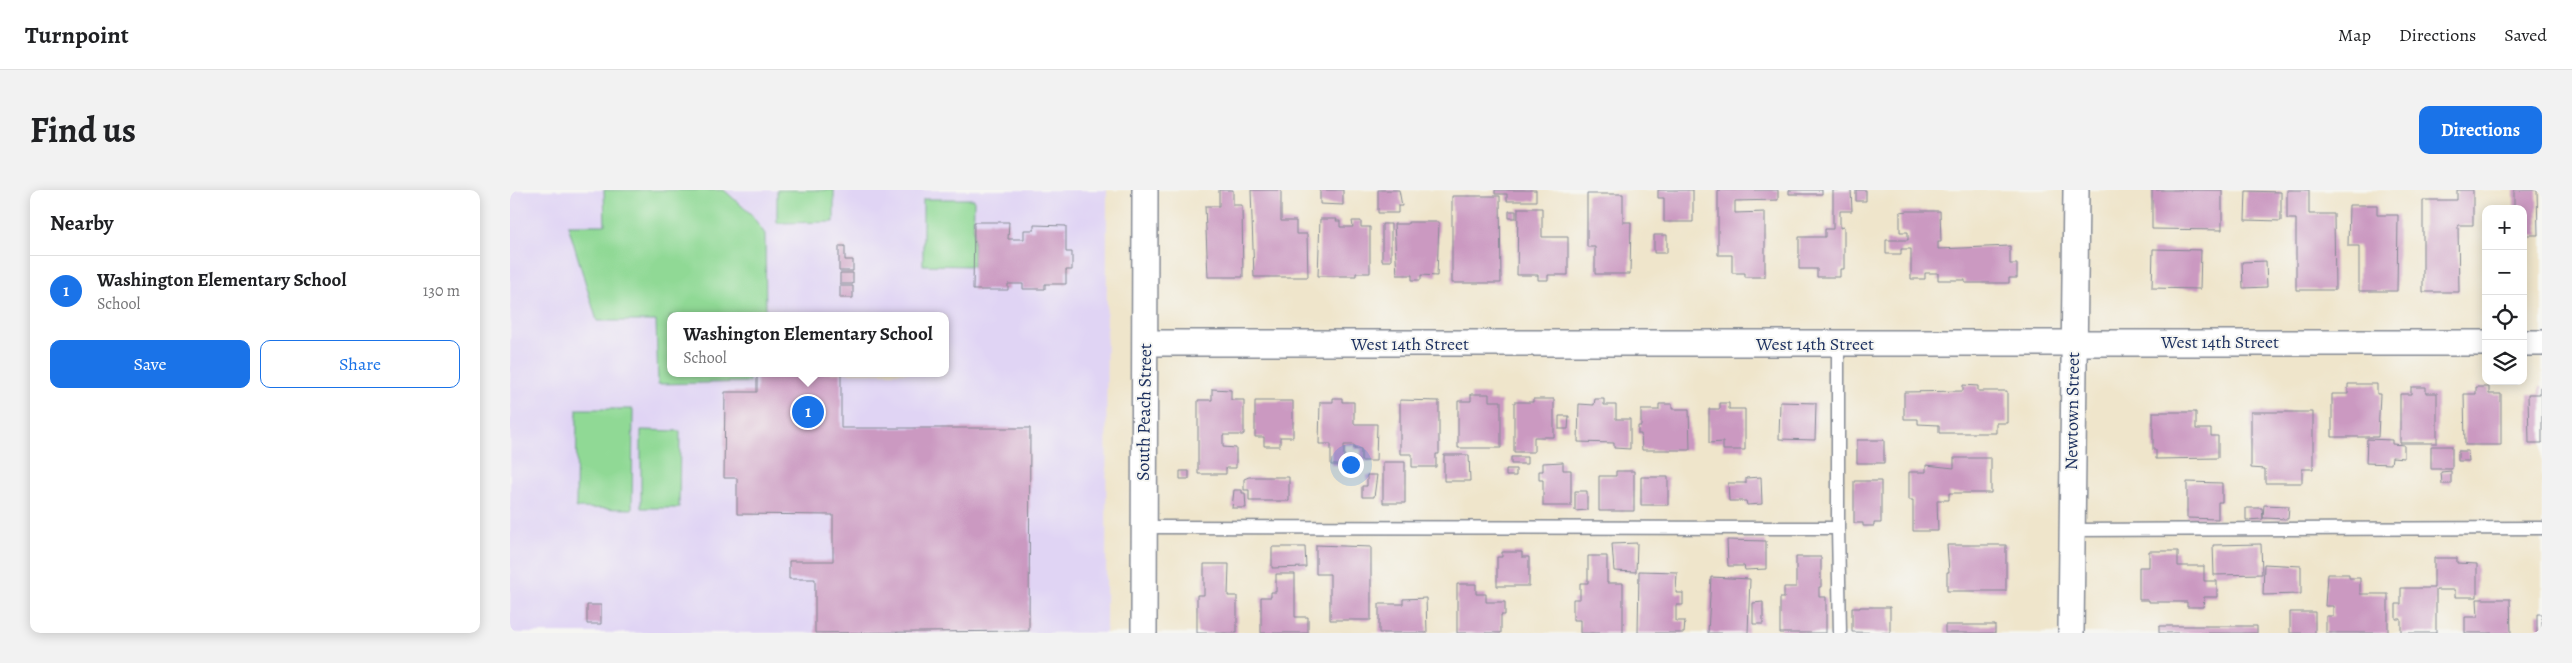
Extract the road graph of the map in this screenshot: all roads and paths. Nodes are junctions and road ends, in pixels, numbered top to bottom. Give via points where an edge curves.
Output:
1 (1145, 190) edge
2 (2076, 190) edge
3 (2073, 341) junction
4 (1145, 343) junction
5 (2482, 343) edge
6 (2527, 343) edge
7 (2542, 343) edge
8 (1838, 344) junction
9 (1143, 527) junction
10 (1838, 528) junction
11 (2542, 528) edge
12 (2070, 530) junction
13 (1144, 633) edge
14 (1840, 633) edge
15 (2070, 633) edge

1 - 4 street, South Peach Street
2 - 3 street, Newtown Street
3 - 5 street, West 14th Street
3 - 8 street, West 14th Street
3 - 12 street, Newtown Street
4 - 8 street, West 14th Street
4 - 9 street, South Peach Street
6 - 7 street
8 - 10 lane
9 - 10 lane
9 - 13 street, South Peach Street
10 - 14 lane
11 - 12 lane
12 - 15 street, Newtown Street

